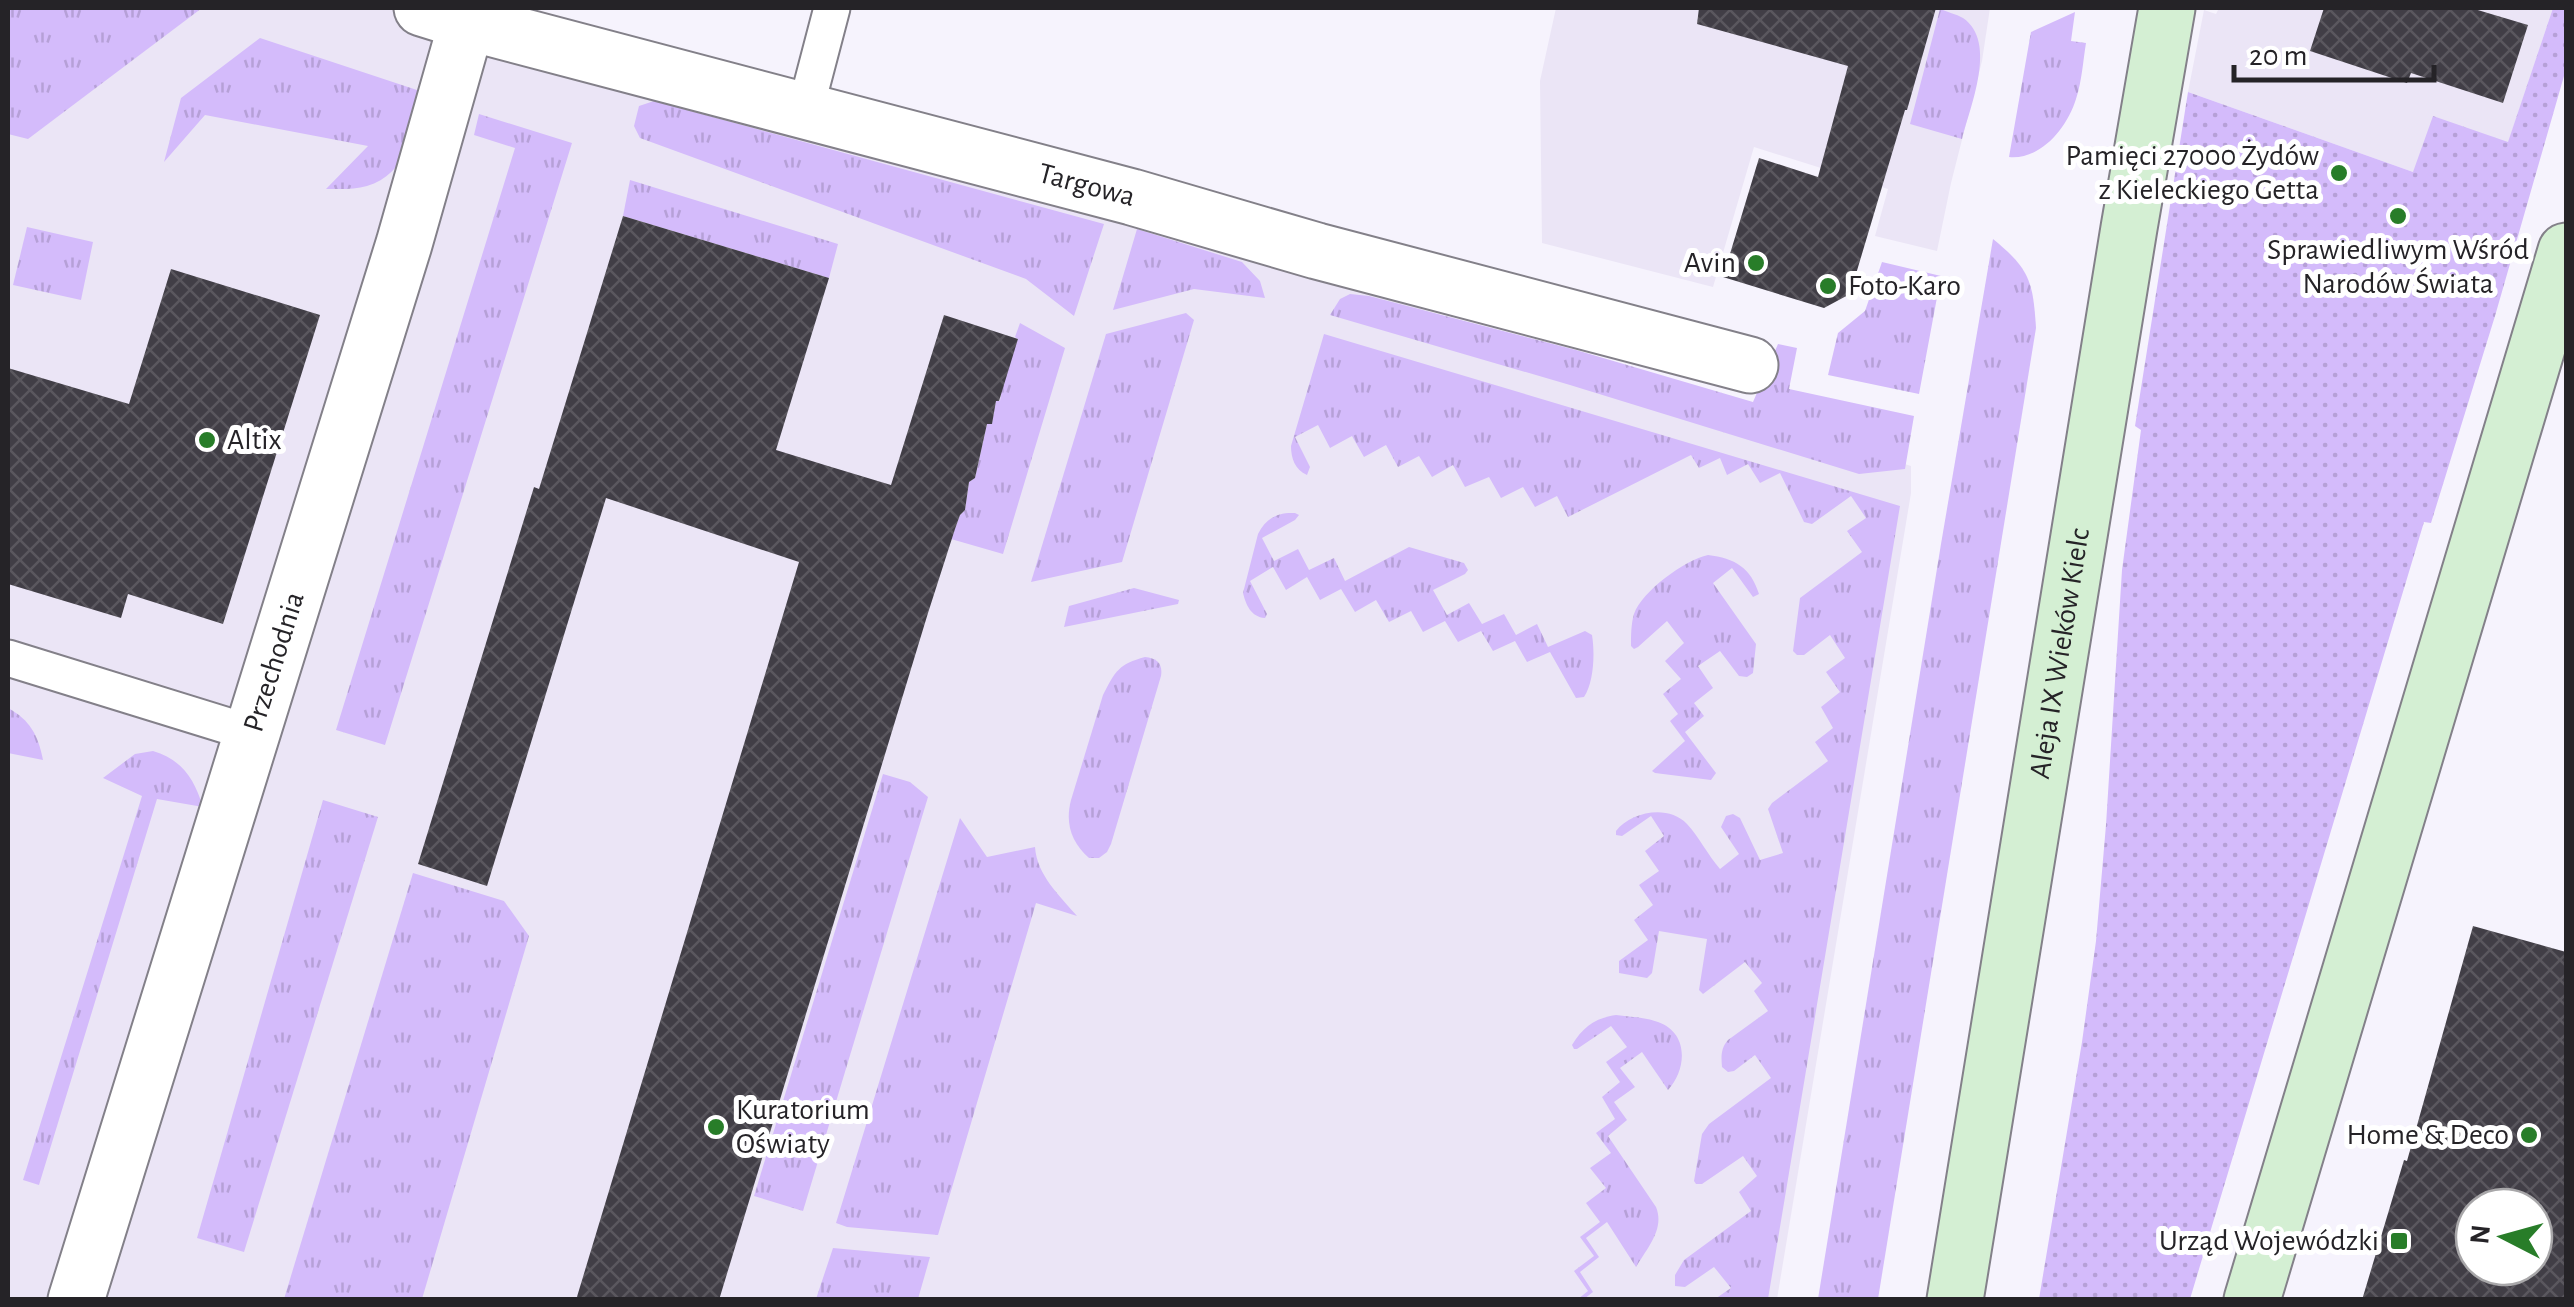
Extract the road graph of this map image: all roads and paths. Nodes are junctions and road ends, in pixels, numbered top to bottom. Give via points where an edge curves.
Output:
1 (832, 8) edge
2 (2167, 8) edge
3 (445, 15) edge
4 (805, 111) junction
5 (2566, 251) edge
6 (1750, 364) dead end
7 (8, 658) edge
8 (251, 733) junction
9 (76, 1300) edge
10 (1954, 1300) edge
11 (2252, 1300) edge

1 - 4 lane
2 - 10 main road, Aleja IX Wieków Kielc
3 - 4 street, Targowa
3 - 8 street, Przechodnia via 404,244
4 - 6 street, Targowa
5 - 11 main road
7 - 8 lane
8 - 9 street, Przechodnia

